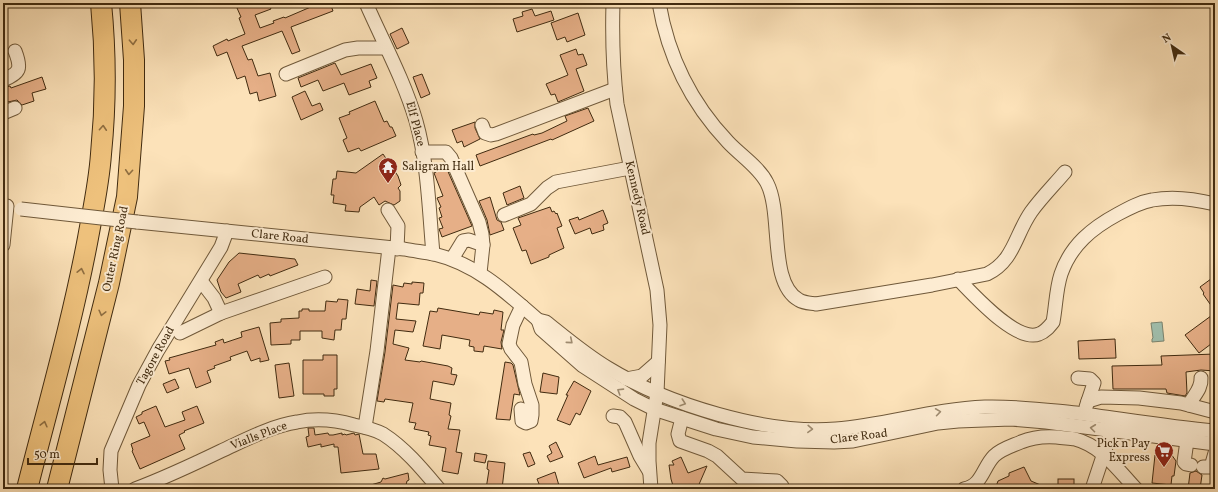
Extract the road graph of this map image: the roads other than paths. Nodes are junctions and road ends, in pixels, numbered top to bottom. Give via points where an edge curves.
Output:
1 (101, 3) edge
2 (130, 3) edge
3 (366, 3) edge
4 (613, 3) edge
5 (659, 3) edge
6 (386, 48) junction
7 (15, 51) dead end
8 (286, 74) dead end
9 (3, 80) edge
10 (615, 89) junction
11 (15, 108) dead end
12 (3, 113) edge
13 (482, 125) dead end
14 (422, 152) junction
15 (630, 168) junction
16 (1065, 172) dead end
17 (1215, 204) edge
18 (5, 205) edge
19 (388, 210) dead end
20 (504, 215) dead end
21 (227, 232) junction
22 (3, 244) edge
23 (483, 245) junction
24 (393, 248) junction
25 (433, 254) junction
26 (452, 259) junction
27 (480, 273) junction
28 (325, 277) dead end
29 (958, 279) junction
30 (201, 281) junction
31 (522, 306) junction
32 (221, 314) junction
33 (538, 320) junction
34 (180, 332) dead end
35 (658, 362) junction
36 (1078, 378) dead end
37 (1201, 378) dead end
38 (626, 379) junction
39 (657, 393) junction
40 (1088, 401) junction
41 (1189, 405) junction
42 (521, 409) dead end
43 (654, 409) junction
44 (1215, 412) edge
45 (1084, 414) junction
46 (613, 416) dead end
47 (682, 418) junction
48 (1112, 424) junction
49 (365, 427) junction
50 (1215, 431) edge
51 (1187, 441) junction
52 (1215, 444) edge
53 (1215, 453) edge
54 (1103, 454) junction
55 (649, 471) junction
56 (782, 486) dead end
57 (27, 489) edge
58 (57, 489) edge
59 (112, 489) edge
60 (135, 489) edge
61 (440, 489) edge
62 (650, 489) edge
63 (964, 489) edge
64 (1092, 489) edge
65 (1136, 489) edge

57 -> 1 highway via 79,284 97,192 105,109
2 -> 58 highway, Outer Ring Road via 134,106 127,197 107,291
3 - 6 street, Elf Place
4 - 10 street, Kennedy Road
5 - 29 street via 673,58 693,98 727,142 768,184 774,206 781,274 793,296 806,303 816,304
6 - 8 street via 351,48
6 - 14 street, Elf Place via 410,102
7 - 9 street via 20,65 19,70
10 - 13 street via 496,134 485,133
10 - 15 street, Kennedy Road
11 - 12 street
14 - 23 street via 446,152 452,158 479,222
14 - 25 street, Elf Place
15 - 20 street via 556,182 526,207
15 - 35 street, Kennedy Road via 657,290 660,325
16 - 29 street via 1030,213 1004,263 987,274
17 - 29 street via 1167,198 1150,200 1132,207 1091,231 1072,253 1061,273 1052,322 1038,335 1013,329 994,315
18 - 21 street, Clare Road, bridge via 21,209
18 - 22 street
19 - 24 street via 398,226
21 - 24 street, Clare Road
21 - 30 street, Tagore Road
23 - 26 street via 469,240 463,241
23 - 27 street
24 - 25 street, Clare Road
24 - 49 street
25 - 26 street, Clare Road
26 - 27 street, Clare Road
27 - 31 street, Clare Road via 496,283
28 - 32 street
30 - 32 street via 214,298
30 - 59 street, Tagore Road via 139,385 111,451
31 - 33 street, Clare Road
31 - 42 street via 513,325 509,344 521,362 532,405 531,421 522,421
32 - 34 street
33 -> 38 street, Clare Road via 546,322 591,358
43 -> 33 street, Clare Road via 625,394 583,366 541,329
35 - 38 street via 642,376
35 - 39 street, Kennedy Road
36 - 40 street via 1093,380
37 - 41 street via 1201,385
38 - 39 street, Clare Road
39 - 43 street, Kennedy Road
39 -> 45 street, Clare Road via 735,418 808,429 853,428 923,414 985,407 1033,408
40 - 41 street via 1101,397 1139,398
40 - 45 street
41 - 44 street
43 - 47 street, Clare Road
43 - 55 street, Kennedy Road
45 - 48 street, Clare Road
46 - 55 street via 620,417 624,422
48 -> 47 street, Clare Road via 981,420 938,423 853,441 834,442 774,440 716,429
47 - 56 street via 678,434 680,441 717,456 742,479 777,481
48 - 50 street, Clare Road
48 - 51 street, Clare Road
48 - 54 street
49 - 60 street, Vialls Place via 326,420 286,424
49 - 61 street, Vialls Place via 384,435 395,444
51 - 52 street, Clare Road
51 - 53 street via 1184,462 1186,464 1211,467
54 - 63 street via 1074,439 1035,437 998,453 980,480
54 - 64 street
54 - 65 street
55 - 62 street, Kennedy Road

